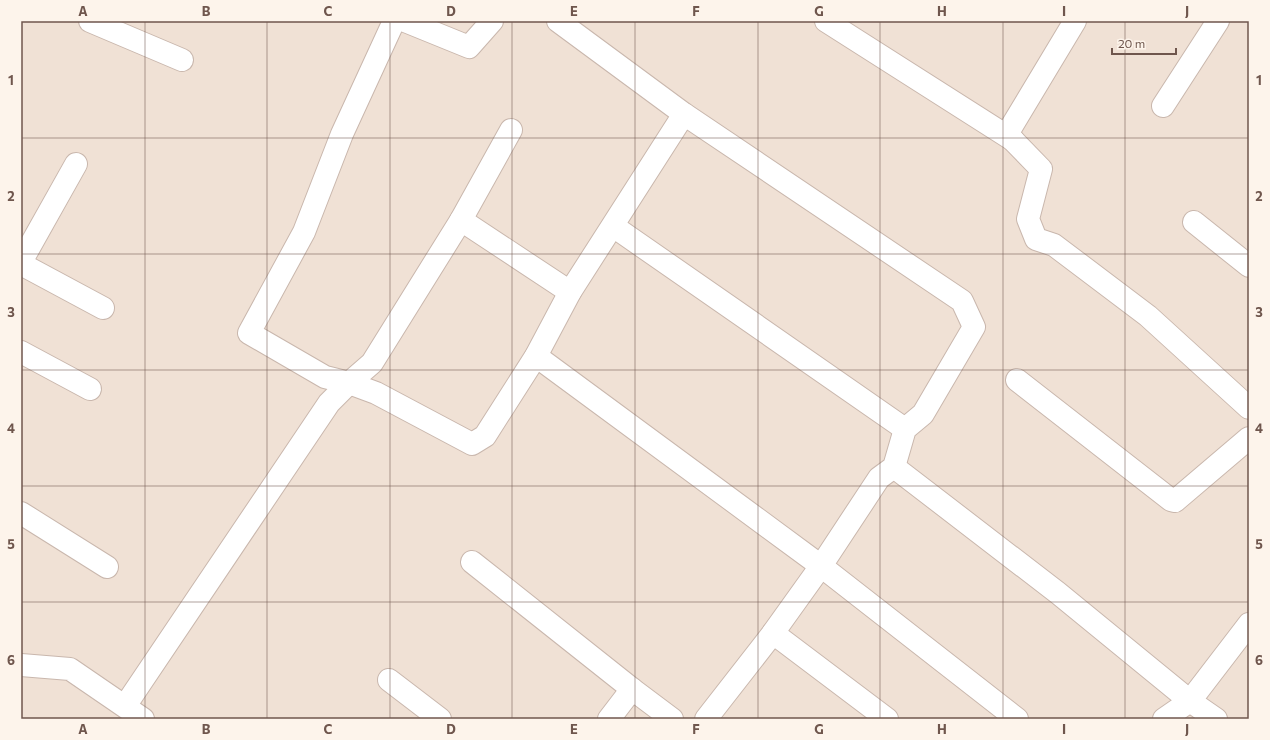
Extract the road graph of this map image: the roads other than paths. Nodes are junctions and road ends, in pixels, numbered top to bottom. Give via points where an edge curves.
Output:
1 (90, 21) edge
2 (394, 21) edge
3 (405, 21) edge
4 (492, 21) edge
5 (558, 21) edge
6 (826, 21) edge
7 (1075, 21) edge
8 (1218, 21) edge
9 (182, 60) dead end
10 (1163, 106) dead end
11 (684, 114) junction
12 (511, 130) dead end
13 (1013, 140) junction
14 (76, 164) dead end
15 (460, 220) junction
16 (1194, 222) dead end
17 (613, 226) junction
18 (21, 263) edge
19 (1249, 266) edge
20 (570, 292) junction
21 (103, 308) dead end
22 (21, 352) edge
23 (536, 356) junction
24 (1017, 380) dead end
25 (349, 383) junction
26 (90, 390) dead end
27 (1249, 408) edge
28 (905, 429) junction
29 (1249, 438) edge
30 (894, 467) junction
31 (21, 513) edge
32 (472, 562) dead end
33 (821, 566) junction
34 (107, 567) dead end
35 (1249, 624) edge
36 (773, 633) junction
37 (21, 665) edge
38 (389, 680) dead end
39 (632, 689) junction
40 (1190, 701) junction
41 (125, 706) junction
42 (143, 719) edge
43 (440, 719) edge
44 (609, 719) edge
45 (672, 719) edge
46 (706, 719) edge
47 (887, 719) edge
48 (1017, 719) edge
49 (1164, 719) edge
50 (1216, 719) edge

1 - 9 street
2 - 25 street via 342,134 304,232 249,333 325,377
3 - 4 street via 469,47
5 - 11 street
6 - 13 street
7 - 13 street via 1007,134
8 - 10 street
11 - 17 street
11 - 28 street via 962,301 974,327 923,414
12 - 15 street
13 - 27 street via 1041,169 1028,218 1036,239 1054,246 1148,316
14 - 18 street
15 - 20 street
15 - 25 street via 372,363
16 - 19 street
17 - 20 street
17 - 28 street
18 - 21 street
20 - 23 street
22 - 26 street
23 - 25 street via 485,436 472,444 376,393
23 - 33 street
24 - 29 street via 1175,501
25 - 41 street via 329,403
28 - 30 street
30 - 33 street via 879,478
30 - 40 street via 1058,593
31 - 34 street
32 - 39 street
33 - 36 street
33 - 48 street
35 - 40 street
36 - 46 street
36 - 47 street
37 - 41 street via 70,669
38 - 43 street
39 - 44 street
39 - 45 street
40 - 49 street
40 - 50 street
41 - 42 street

